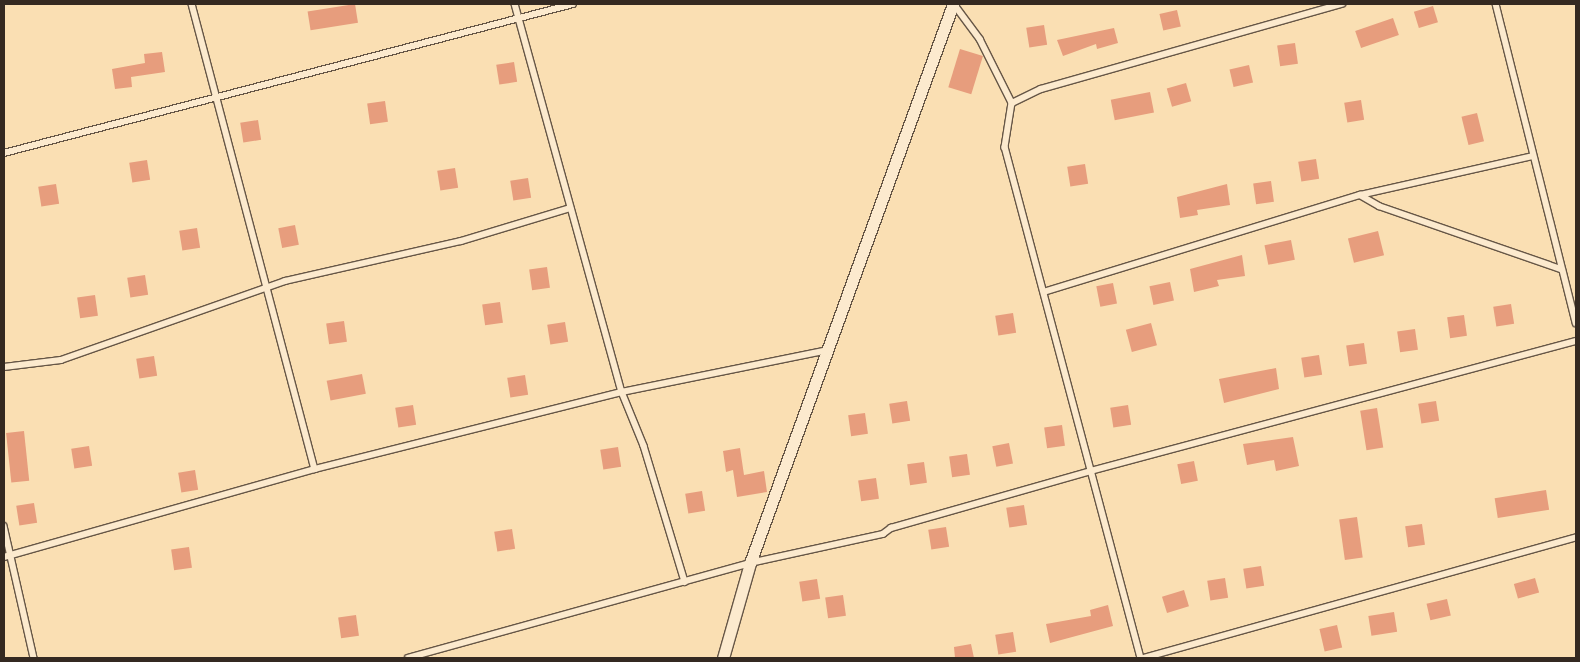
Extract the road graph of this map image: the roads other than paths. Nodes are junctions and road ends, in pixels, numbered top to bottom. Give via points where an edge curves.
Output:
1 (192, 4) edge
2 (515, 4) edge
3 (573, 4) edge
4 (954, 4) edge
5 (1342, 4) edge
6 (1496, 4) edge
7 (518, 17) junction
8 (217, 100) junction
9 (1012, 103) junction
10 (4, 152) edge
11 (1532, 156) junction
12 (1360, 195) junction
13 (570, 208) junction
14 (1561, 269) junction
15 (268, 288) junction
16 (1044, 292) junction
17 (1576, 323) edge
18 (1576, 341) edge
19 (828, 350) junction
20 (4, 367) edge
21 (622, 392) junction
22 (315, 469) junction
23 (1092, 471) junction
24 (4, 526) edge
25 (1576, 537) edge
26 (12, 554) junction
27 (4, 557) edge
28 (750, 562) junction
29 (685, 582) junction
30 (34, 658) edge
31 (408, 658) edge
32 (723, 658) edge
33 (1143, 658) edge

1 - 8 lane
2 - 7 lane
3 - 7 lane
4 - 9 lane via 980,39
4 - 19 street
5 - 9 lane via 1041,89
6 - 11 lane
7 - 8 lane
7 - 13 lane
8 - 10 lane
8 - 15 lane
9 - 16 lane via 1005,147
11 - 12 lane
11 - 14 lane
12 - 14 lane via 1379,206
12 - 16 lane
13 - 15 lane via 461,241
13 - 21 lane
14 - 17 lane
15 - 20 lane via 120,342 60,360
15 - 22 lane
16 - 23 lane
18 - 23 lane
19 - 21 lane
19 - 28 street
21 - 22 lane
21 - 29 lane via 644,446
22 - 26 lane
23 - 28 lane via 891,528 882,534
23 - 33 lane
24 - 26 lane
25 - 33 lane
26 - 27 lane
26 - 30 lane
28 - 29 lane
28 - 32 street
29 - 31 lane

